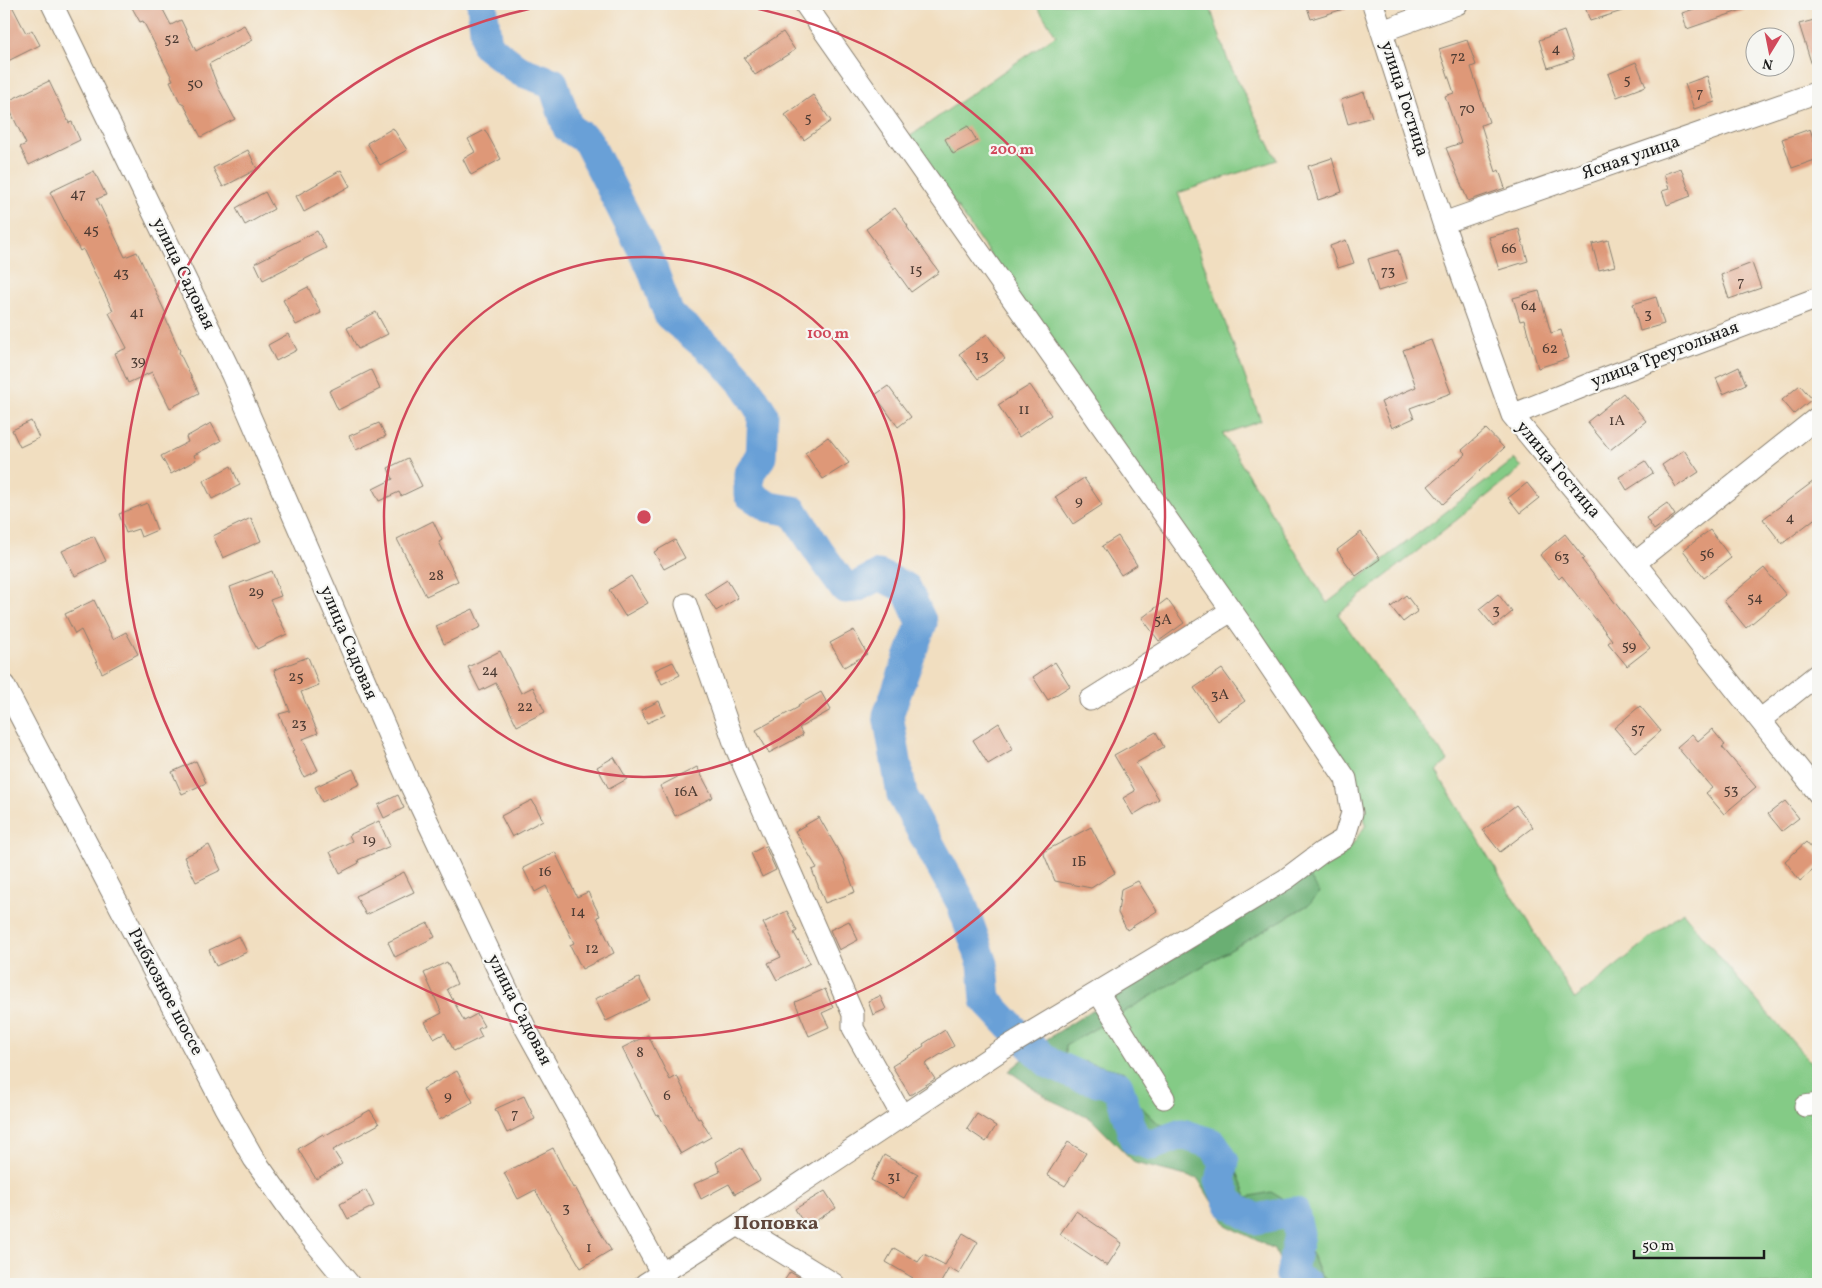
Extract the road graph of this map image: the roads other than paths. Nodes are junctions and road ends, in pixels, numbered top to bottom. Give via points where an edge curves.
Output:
1 (52, 4) edge
2 (805, 4) edge
3 (1373, 4) edge
4 (1457, 4) edge
5 (1382, 31) junction
6 (1818, 92) edge
7 (1443, 224) junction
8 (1818, 298) edge
9 (1512, 415) junction
10 (1818, 417) edge
11 (1635, 563) junction
12 (686, 604) dead end
13 (1231, 611) junction
14 (1818, 674) edge
15 (4, 685) edge
16 (1090, 700) dead end
17 (1760, 720) junction
18 (1818, 793) edge
19 (1098, 992) junction
20 (1164, 1098) dead end
21 (902, 1116) junction
22 (738, 1225) junction
23 (653, 1279) edge
24 (349, 1284) edge
25 (834, 1284) edge

1 - 23 street, улица Садовая via 232,375 409,782 526,1029
2 - 13 street
3 - 5 street, улица Гостица
4 - 5 street
5 - 7 street, улица Гостица
6 - 7 street, Ясная улица
7 - 9 street, улица Гостица
8 - 9 street, улица Треугольная
9 - 11 street, улица Гостица
10 - 11 street
11 - 17 street, улица Гостица
12 - 21 street via 736,748 853,1014 853,1028
13 - 16 street
13 - 19 street via 1346,779 1352,813 1344,839 1286,879
14 - 17 street
15 - 24 street, Рыбхозное шоссе via 224,1106 250,1151 303,1228
17 - 18 street, улица Гостица
19 - 20 street
19 - 21 street via 1000,1051
21 - 22 street
22 - 23 street
22 - 25 street

